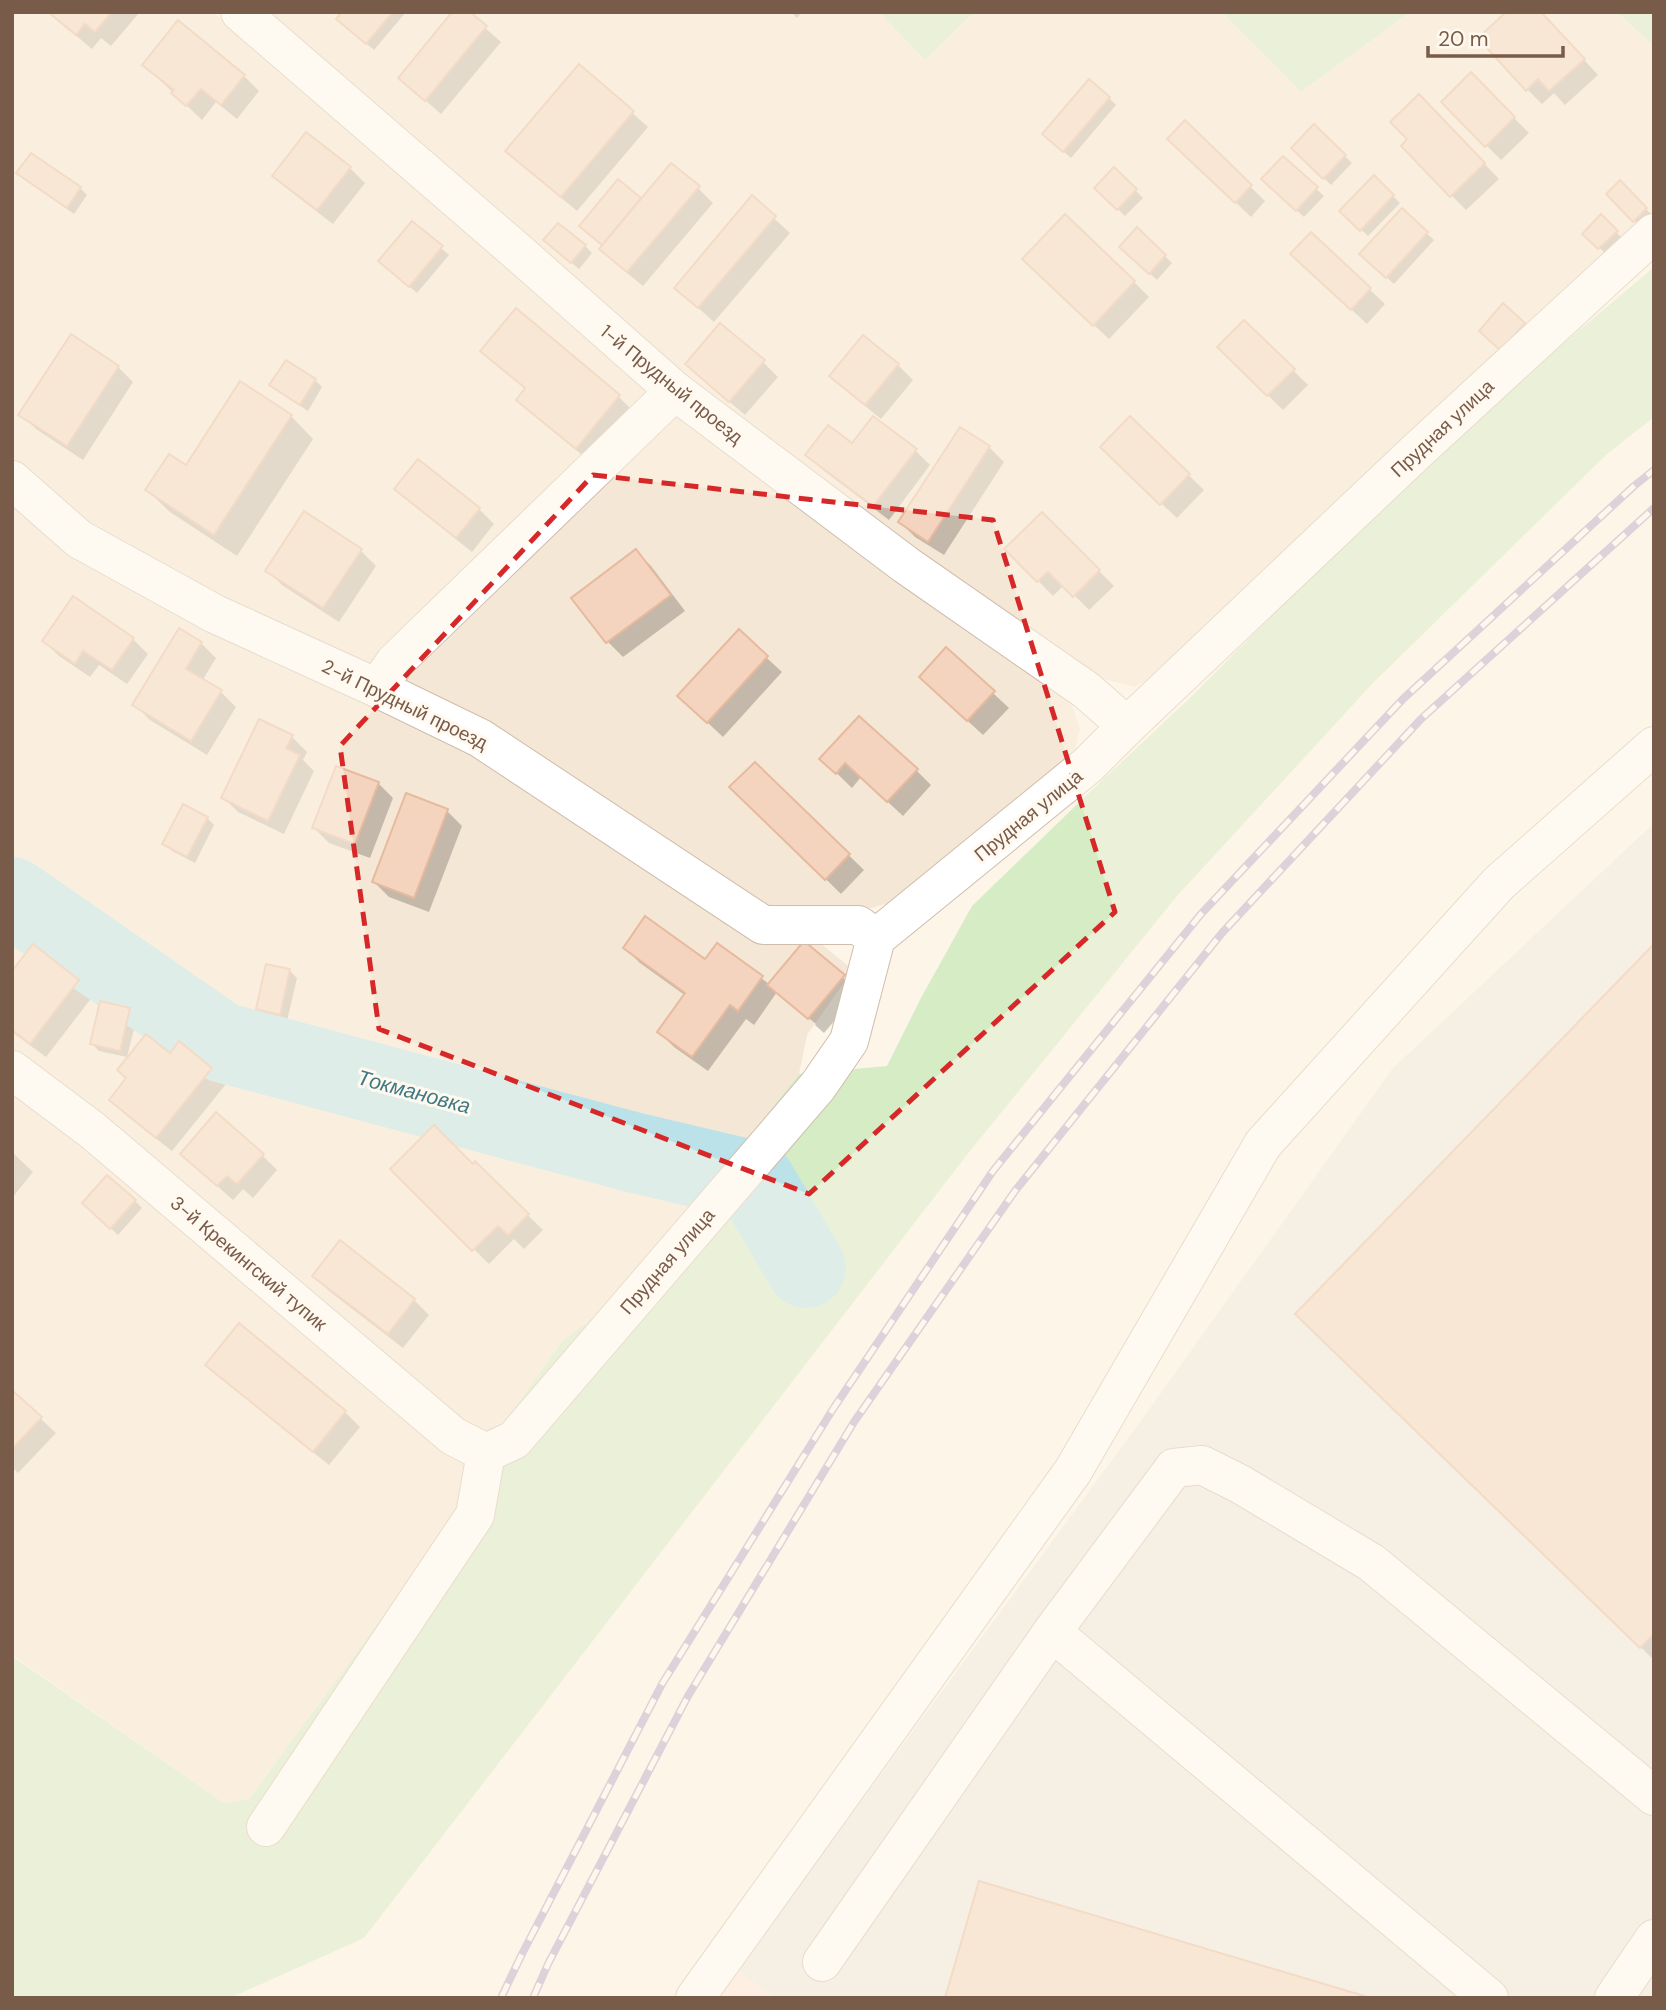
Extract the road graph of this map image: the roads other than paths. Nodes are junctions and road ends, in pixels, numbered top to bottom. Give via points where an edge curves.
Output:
1 (240, 12) edge
2 (1654, 233) edge
3 (675, 391) junction
4 (12, 481) edge
5 (377, 688) junction
6 (1127, 726) junction
7 (1654, 746) edge
8 (876, 938) junction
9 (12, 1070) edge
10 (486, 1453) junction
11 (1052, 1632) junction
12 (1654, 1796) edge
13 (266, 1827) dead end
14 (1654, 1939) edge
15 (822, 1962) dead end
16 (695, 1998) edge
17 (1489, 1998) edge
18 (1615, 1998) edge

1 - 3 street, 1-й Прудный проезд
2 - 6 street, Прудная улица
3 - 5 street via 395,662
3 - 6 street, 1-й Прудный проезд via 906,565 1086,690
4 - 5 street, 2-й Прудный проезд via 79,539 215,614
5 - 8 street, 2-й Прудный проезд via 480,738 763,925 858,925
6 - 8 street, Прудная улица via 1088,765
7 - 16 street via 1499,883 1263,1144 1073,1471
8 - 10 street, Прудная улица via 849,1041 818,1086 514,1440
9 - 10 street, 3-й Крекингский тупик via 92,1130 453,1436
10 - 13 street via 475,1515
11 - 12 street via 1174,1468 1202,1465 1372,1563
11 - 15 street
11 - 17 street
14 - 18 street

